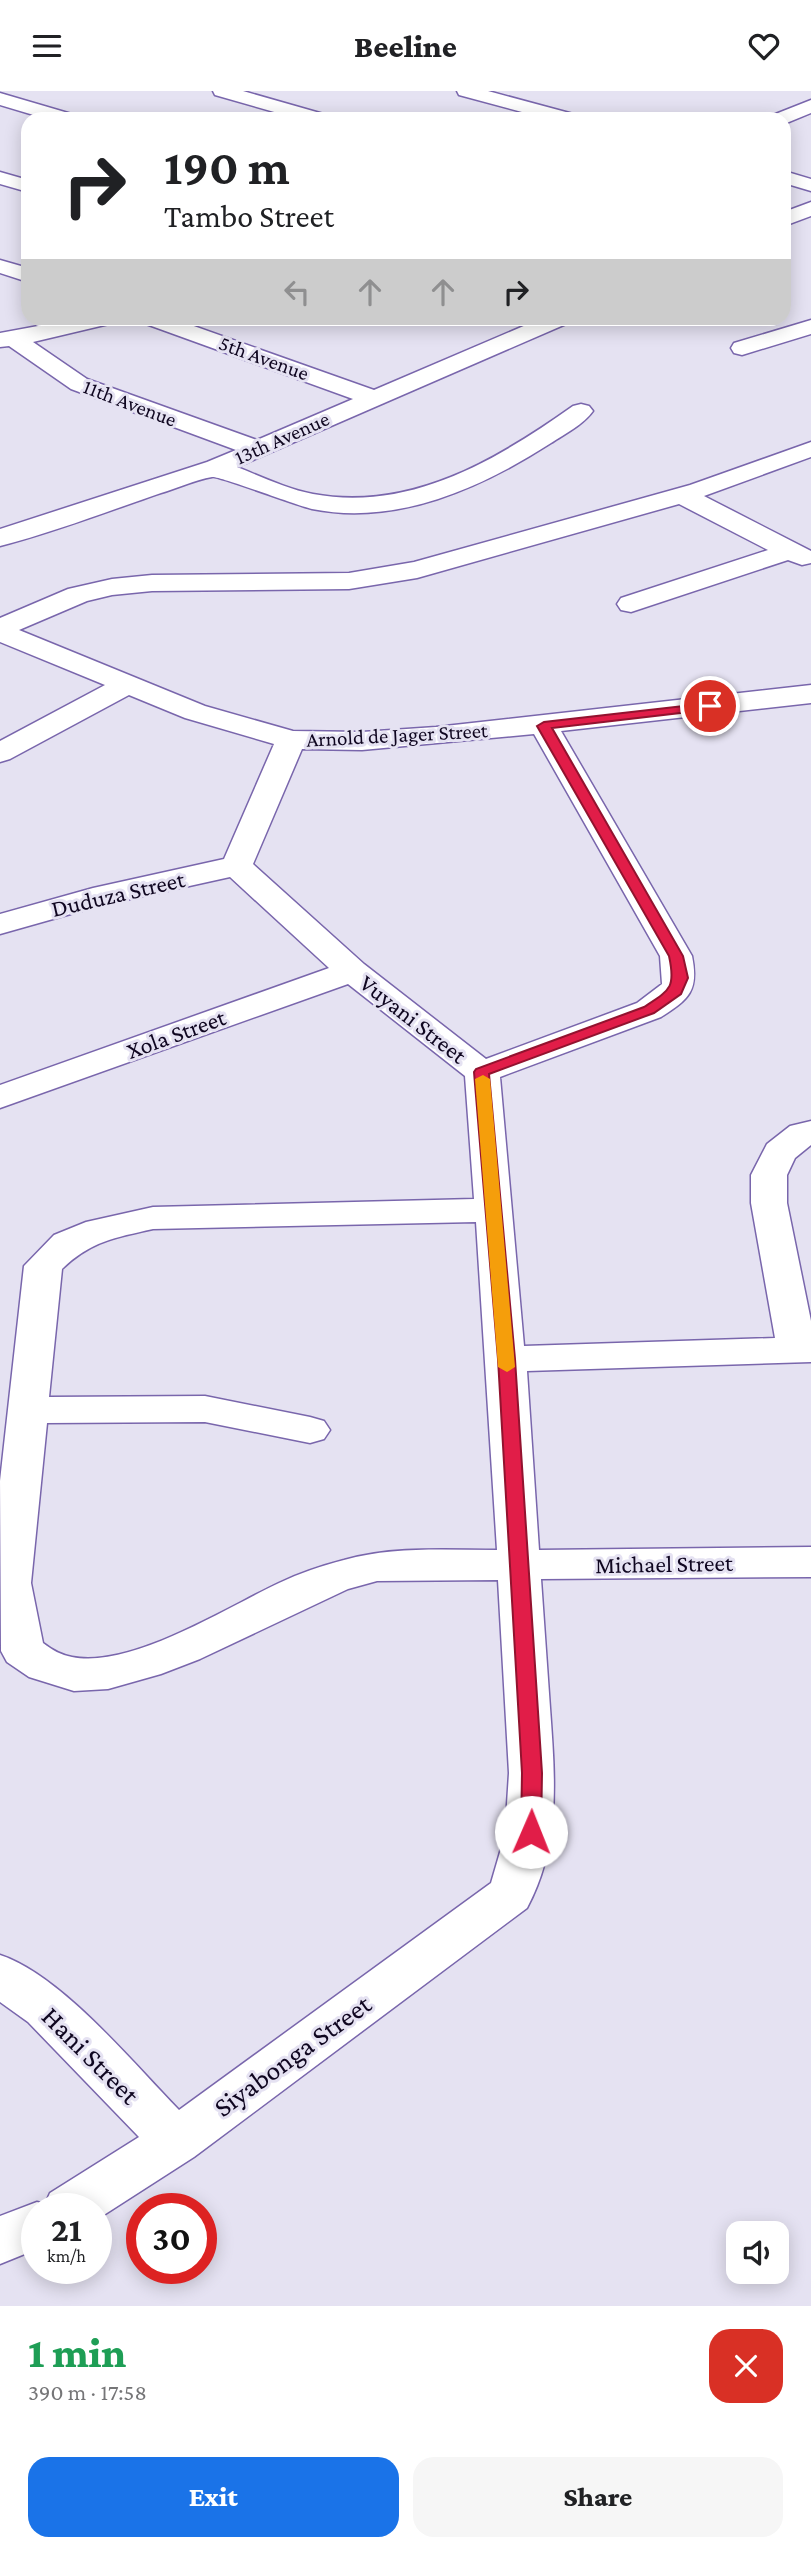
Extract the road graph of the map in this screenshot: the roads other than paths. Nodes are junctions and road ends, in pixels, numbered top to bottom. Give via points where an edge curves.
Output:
1 (222, 91) edge
2 (466, 91) edge
3 (0, 99) edge
4 (811, 106) edge
5 (44, 112) edge
6 (296, 112) edge
7 (544, 112) edge
8 (791, 114) edge
9 (0, 178) edge
10 (791, 179) edge
11 (21, 184) edge
12 (811, 185) edge
13 (0, 266) edge
14 (21, 273) edge
15 (74, 326) edge
16 (173, 326) edge
17 (542, 326) edge
18 (811, 327) edge
19 (6, 339) edge
20 (742, 348) dead end
21 (373, 398) junction
22 (581, 411) dead end
23 (257, 449) junction
24 (811, 449) edge
25 (216, 467) junction
26 (682, 495) junction
27 (0, 538) edge
28 (800, 556) edge
29 (632, 604) dead end
30 (0, 630) edge
31 (127, 685) junction
32 (802, 696) edge
33 (811, 720) edge
34 (544, 726) junction
35 (291, 740) junction
36 (0, 753) edge
37 (237, 866) junction
38 (0, 924) edge
39 (352, 971) junction
40 (482, 1072) junction
41 (0, 1097) edge
42 (811, 1132) edge
43 (495, 1210) junction
44 (804, 1349) edge
45 (506, 1359) junction
46 (29, 1410) junction
47 (310, 1430) dead end
48 (811, 1562) edge
49 (517, 1566) junction
50 (510, 1895) joint
51 (0, 1975) edge
52 (176, 2141) junction
53 (94, 2193) edge
54 (21, 2231) edge
55 (0, 2240) edge

1 - 6 street
2 - 7 street
3 - 5 street
4 - 8 street
9 - 11 street
10 - 12 street
13 - 14 street
15 - 19 street
16 - 21 street, 5th Avenue
17 - 21 street, 13th Avenue
18 - 20 street
19 - 23 street, 11th Avenue via 79,384
21 - 23 street, 13th Avenue
22 - 25 street via 504,463 461,482 411,498 366,505 317,503
23 - 25 street, 13th Avenue
24 - 26 street
25 - 27 street, 13th Avenue
26 - 28 street
26 - 30 street via 417,570 349,581 112,587 78,596
28 - 29 street
30 - 31 street, Arnold de Jager Street
31 - 35 street, Arnold de Jager Street via 195,712
31 - 36 street
32 - 33 street
32 - 34 street, Arnold de Jager Street
34 - 35 street, Arnold de Jager Street via 424,737
34 - 40 street via 676,956 681,978 674,994 649,1010
35 - 37 street
37 - 38 street, Duduza Street
37 - 39 street, Vuyani Street
39 - 40 street, Vuyani Street
39 - 41 street, Xola Street
40 - 43 street, Vuyani Street
42 - 44 street via 780,1152 769,1175 769,1203
43 - 45 street, Vuyani Street
43 - 46 street, Michael Street via 153,1218 99,1230 67,1243 43,1266
44 - 45 street
45 - 49 street, Vuyani Street
46 - 47 street via 205,1409
46 - 49 street, Michael Street via 10,1583 23,1651 47,1667 90,1674 121,1671 184,1649 320,1583 377,1566
48 - 49 street, Michael Street
49 - 50 street, Vuyani Street via 532,1773 531,1832
50 - 52 street, Siyabonga Street
51 - 52 street, Hani Street via 46,2008
52 - 53 street, Siyabonga Street
54 - 55 street

